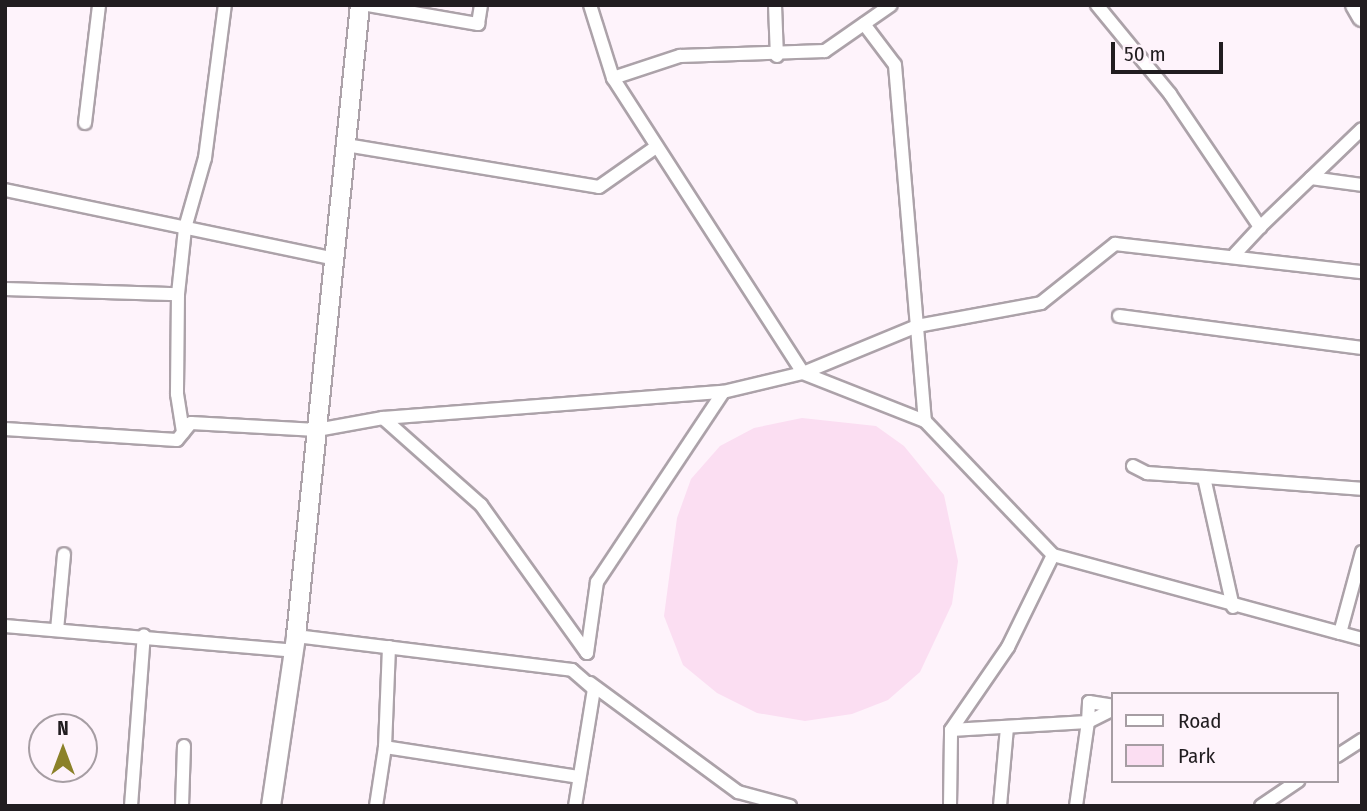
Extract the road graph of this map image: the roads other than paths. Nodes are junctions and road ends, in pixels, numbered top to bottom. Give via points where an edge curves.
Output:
1 (99, 5) edge
2 (225, 5) edge
3 (360, 5) edge
4 (368, 5) edge
5 (481, 5) edge
6 (590, 5) edge
7 (775, 5) edge
8 (891, 5) edge
9 (1097, 5) edge
10 (1356, 5) edge
11 (1362, 17) edge
12 (864, 24) junction
13 (777, 56) junction
14 (613, 78) junction
15 (85, 123) dead end
16 (1362, 129) edge
17 (346, 145) junction
18 (656, 146) junction
19 (1311, 178) junction
20 (1362, 185) edge
21 (5, 190) edge
22 (1260, 226) junction
23 (185, 228) junction
24 (1235, 254) junction
25 (335, 259) junction
26 (1362, 272) edge
27 (5, 289) edge
28 (178, 294) junction
29 (1119, 316) dead end
30 (917, 326) junction
31 (1362, 348) edge
32 (803, 373) junction
33 (723, 392) junction
34 (383, 418) junction
35 (925, 421) junction
36 (5, 429) edge
37 (317, 430) junction
38 (183, 433) junction
39 (1133, 466) dead end
40 (1204, 477) junction
41 (1362, 489) edge
42 (1362, 552) edge
43 (64, 554) dead end
44 (1053, 555) junction
45 (1233, 607) junction
46 (5, 626) edge
47 (57, 629) junction
48 (1340, 633) junction
49 (144, 635) junction
50 (1362, 639) edge
51 (295, 643) junction
52 (389, 647) junction
53 (572, 670) junction
54 (1112, 707) edge
55 (1087, 722) junction
56 (1007, 727) junction
57 (951, 730) junction
58 (1362, 740) edge
59 (184, 747) dead end
60 (385, 747) junction
61 (1339, 755) edge
62 (579, 777) junction
63 (1295, 783) edge
64 (131, 806) edge
65 (182, 806) edge
66 (271, 806) edge
67 (376, 806) edge
68 (575, 806) edge
69 (790, 806) edge
70 (950, 806) edge
71 (1000, 806) edge
72 (1076, 806) edge
73 (1261, 806) edge

1 - 15 street
2 - 23 street via 205,158
3 - 17 street
4 - 5 street via 478,24
6 - 14 street
7 - 13 street
8 - 12 street
9 - 22 street via 1170,94
10 - 11 street
12 - 13 street via 825,51
12 - 30 street via 895,65
13 - 14 street via 680,56
14 - 18 street
16 - 19 street
17 - 18 street via 599,187
17 - 25 street
18 - 32 street
19 - 20 street
19 - 22 street
21 - 23 street
22 - 24 street
23 - 25 street
23 - 28 street
24 - 26 street
24 - 30 street via 1115,244 1041,303
25 - 37 street
27 - 28 street
28 - 38 street via 177,394
29 - 31 street
30 - 32 street
30 - 35 street
32 - 33 street
32 - 35 street
33 - 34 street
33 - 34 street via 597,582 587,653 481,505
34 - 37 street
35 - 44 street
36 - 38 street via 177,440
37 - 38 street via 191,424
37 - 51 street
39 - 40 street via 1147,473
40 - 41 street
40 - 45 street
42 - 48 street
43 - 47 street
44 - 45 street
44 - 57 street via 1008,648
45 - 48 street
46 - 47 street
47 - 49 street
48 - 50 street
49 - 51 street
49 - 64 street
51 - 52 street
51 - 66 street
52 - 53 street
52 - 60 street
53 - 62 street via 594,689
53 - 69 street via 738,792
54 - 55 street via 1089,702
55 - 56 street
55 - 72 street
56 - 57 street
56 - 71 street
57 - 70 street
58 - 61 street
59 - 65 street
60 - 62 street
60 - 67 street
62 - 68 street
63 - 73 street

